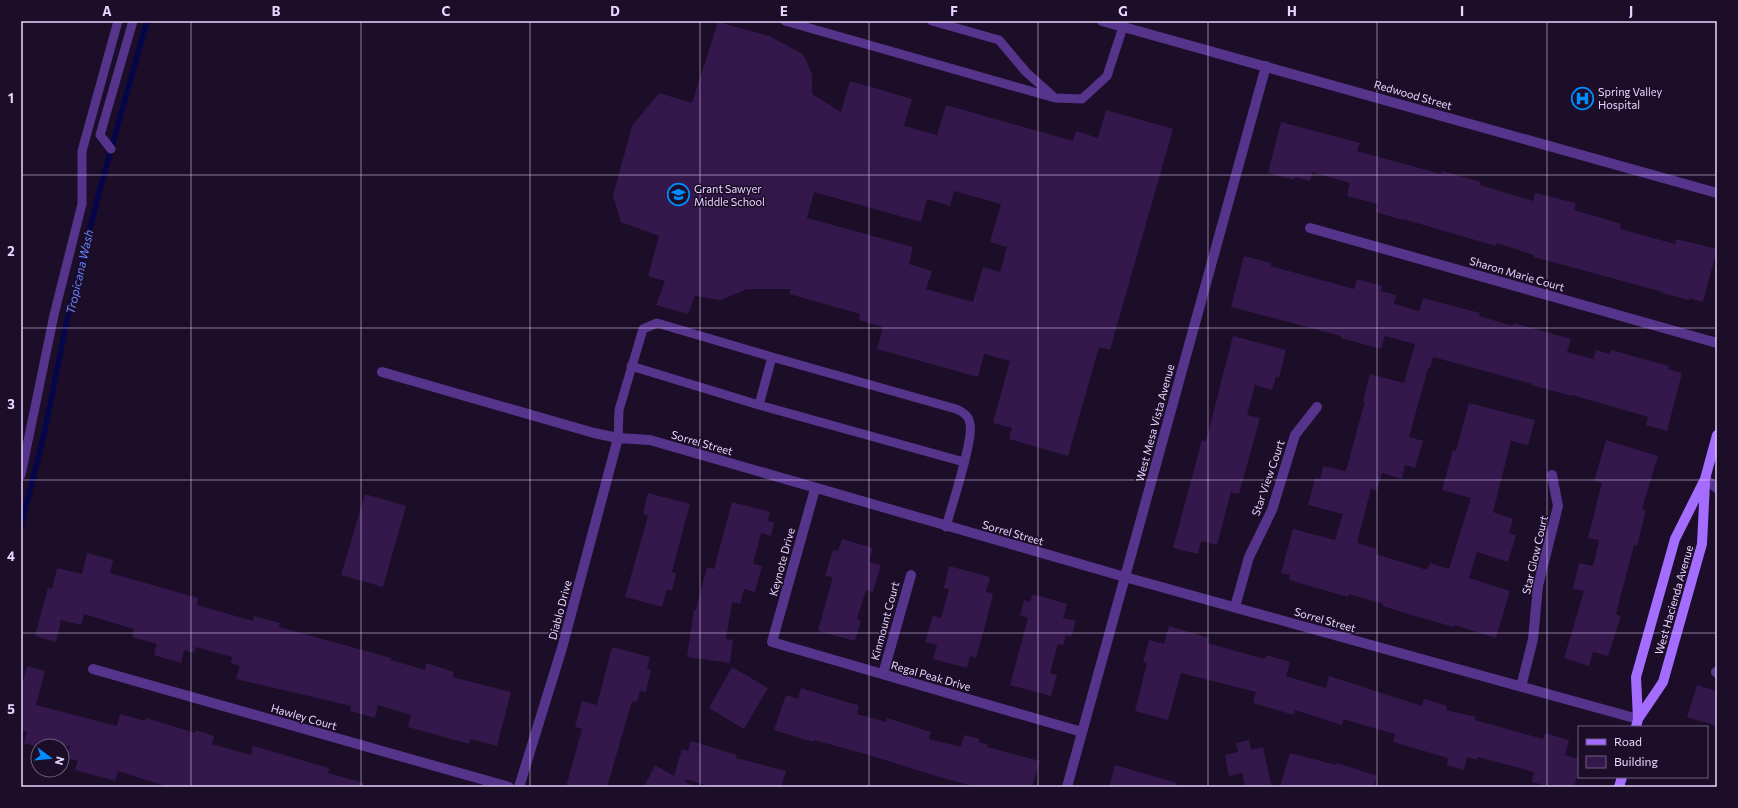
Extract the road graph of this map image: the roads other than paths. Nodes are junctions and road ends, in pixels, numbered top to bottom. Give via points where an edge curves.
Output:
1 (118, 21) edge
2 (133, 21) edge
3 (785, 21) edge
4 (932, 21) edge
5 (1102, 21) edge
6 (1123, 27) junction
7 (1266, 66) junction
8 (1055, 98) junction
9 (111, 149) dead end
10 (1717, 193) edge
11 (1310, 228) dead end
12 (1717, 343) edge
13 (772, 357) junction
14 (631, 366) junction
15 (382, 372) dead end
16 (759, 405) junction
17 (1317, 408) dead end
18 (1717, 435) edge
19 (618, 438) junction
20 (964, 462) junction
21 (21, 474) edge
22 (1552, 475) dead end
23 (1717, 478) edge
24 (1705, 479) junction
25 (1717, 488) edge
26 (815, 489) junction
27 (946, 526) junction
28 (911, 575) dead end
29 (1125, 577) junction
30 (1235, 607) junction
31 (772, 642) joint
32 (92, 669) dead end
33 (883, 674) junction
34 (1521, 687) junction
35 (1637, 723) edge
36 (1082, 732) junction
37 (509, 787) edge
38 (519, 787) edge
39 (1067, 787) edge

1 - 21 lane via 82,151 82,204 54,315
2 - 9 lane via 100,135
3 - 8 lane
4 - 8 lane via 999,40 1026,72
5 - 6 street, Redwood Street
6 - 7 street, Redwood Street
6 - 8 lane via 1107,76 1082,99
7 - 10 street, Redwood Street
7 - 29 street, West Mesa Vista Avenue
11 - 12 street, Sharon Marie Court
13 - 14 lane via 657,323 643,329
13 - 16 lane
13 - 20 lane via 961,411 971,425
14 - 16 lane
14 - 19 lane via 619,410
15 - 19 street, Sorrel Street
16 - 20 lane
17 - 30 street, Star View Court via 1295,435 1272,510 1249,557
18 - 24 main road, West Hacienda Avenue
19 - 26 street, Sorrel Street via 650,440
19 - 38 street, Diablo Drive via 562,648
20 - 27 lane
22 - 34 street, Star Glow Court via 1558,506 1538,586 1533,639
23 - 24 street
24 - 25 street
24 - 35 main road, West Hacienda Avenue via 1675,539 1636,676
24 - 35 main road, West Hacienda Avenue via 1700,552 1663,682
26 - 27 street, Sorrel Street
26 - 31 street, Keynote Drive
27 - 29 street, Sorrel Street
28 - 33 street, Kinmount Court
29 - 30 street, Sorrel Street
29 - 36 street, West Mesa Vista Avenue
30 - 34 street, Sorrel Street
31 - 33 street, Regal Peak Drive
32 - 37 street, Hawley Court
33 - 36 street, Regal Peak Drive
34 - 35 street, Sorrel Street
36 - 39 street, West Mesa Vista Avenue

